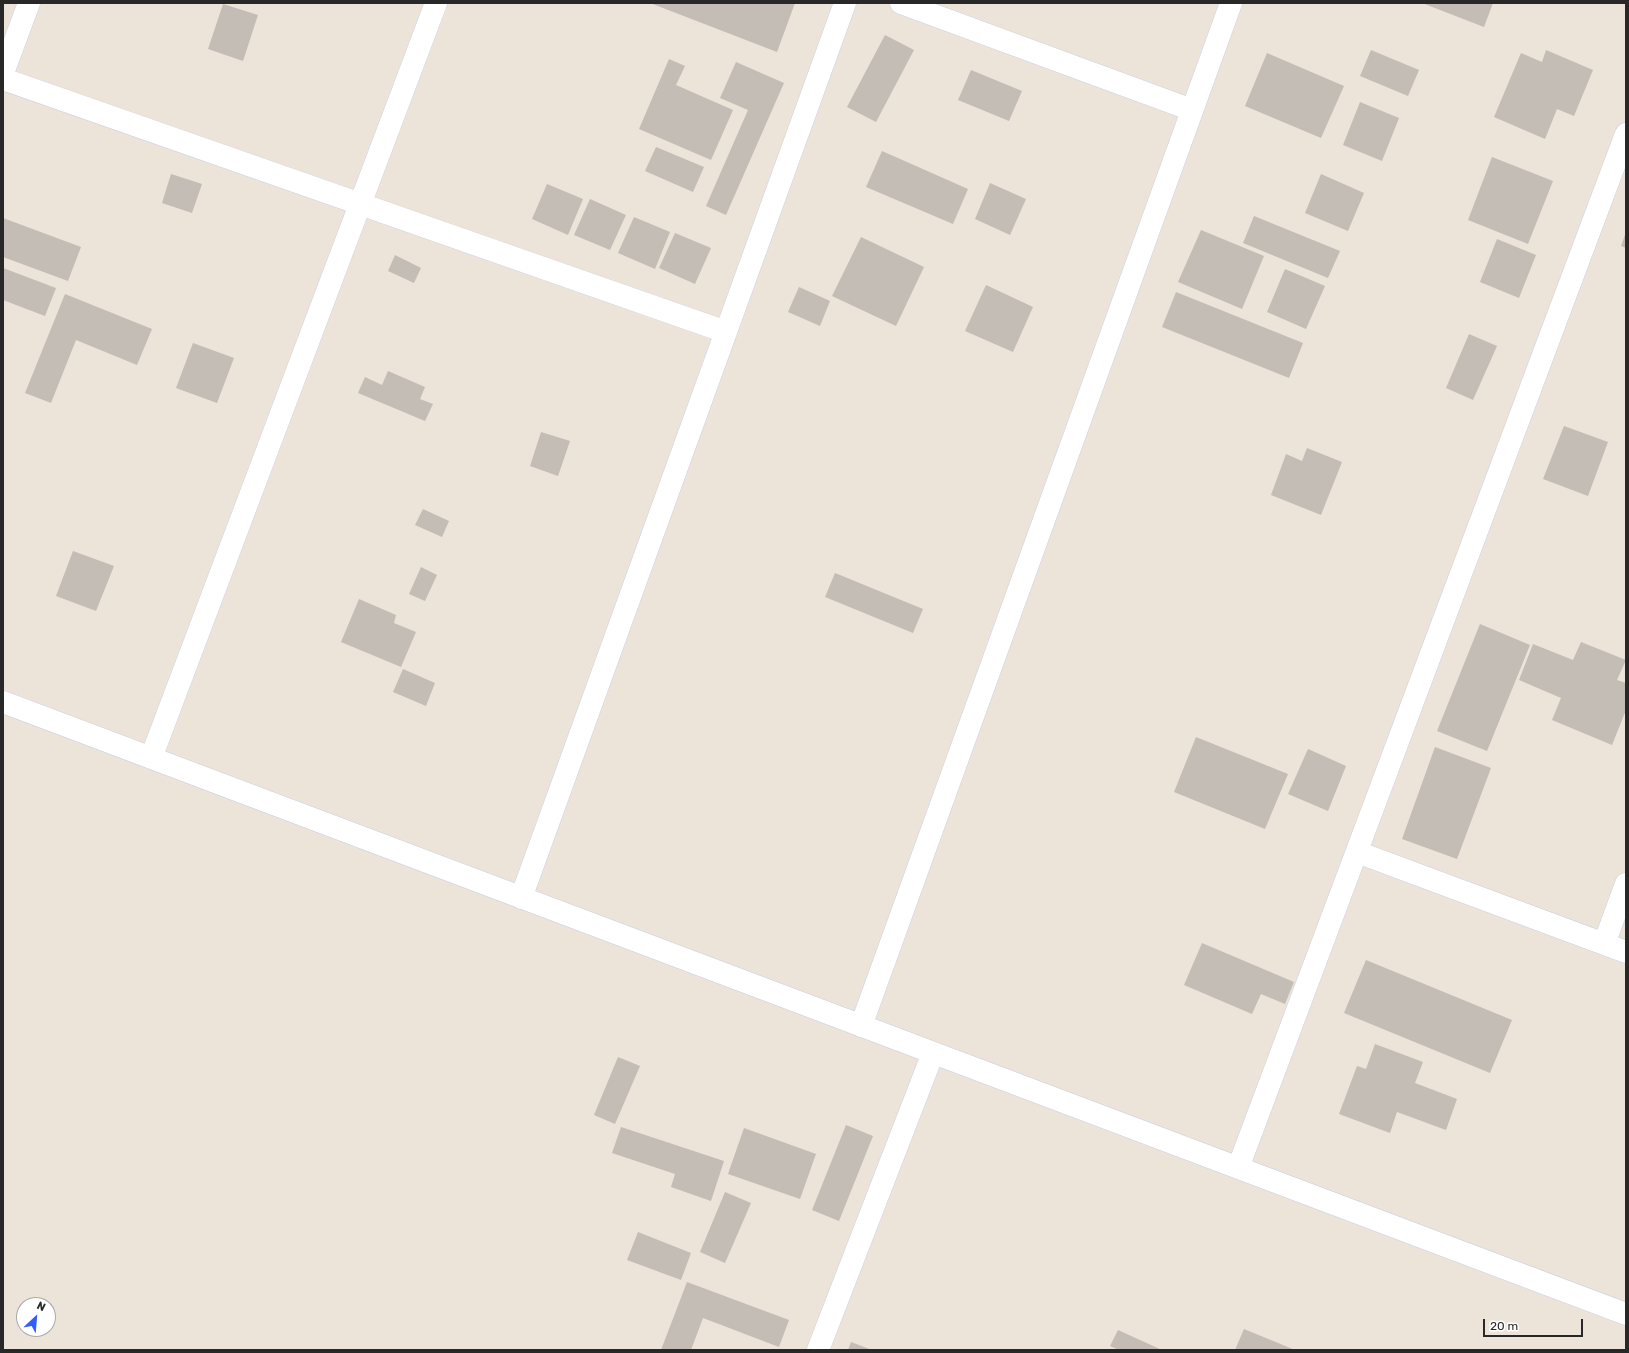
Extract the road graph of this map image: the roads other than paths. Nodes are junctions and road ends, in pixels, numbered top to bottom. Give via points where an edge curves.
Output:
1 (29, 3) edge
2 (436, 3) edge
3 (845, 3) edge
4 (901, 3) edge
5 (1231, 3) edge
6 (3, 73) edge
7 (3, 79) edge
8 (1192, 110) junction
9 (1626, 134) edge
10 (360, 204) junction
11 (726, 332) junction
12 (3, 702) edge
13 (151, 758) junction
14 (1357, 852) junction
15 (1626, 884) edge
16 (521, 898) junction
17 (1604, 944) junction
18 (1626, 952) edge
19 (861, 1026) junction
20 (933, 1053) junction
21 (1238, 1168) junction
22 (1626, 1314) edge
23 (818, 1350) edge

1 - 6 street
2 - 10 street
3 - 11 street
4 - 8 street
5 - 8 street
7 - 10 street
8 - 19 street
9 - 14 street
10 - 11 street
10 - 13 street
11 - 16 street
12 - 13 street
13 - 16 street
14 - 17 street
14 - 21 street
15 - 17 street
16 - 19 street
17 - 18 street
19 - 20 street
20 - 21 street
20 - 23 street
21 - 22 street

